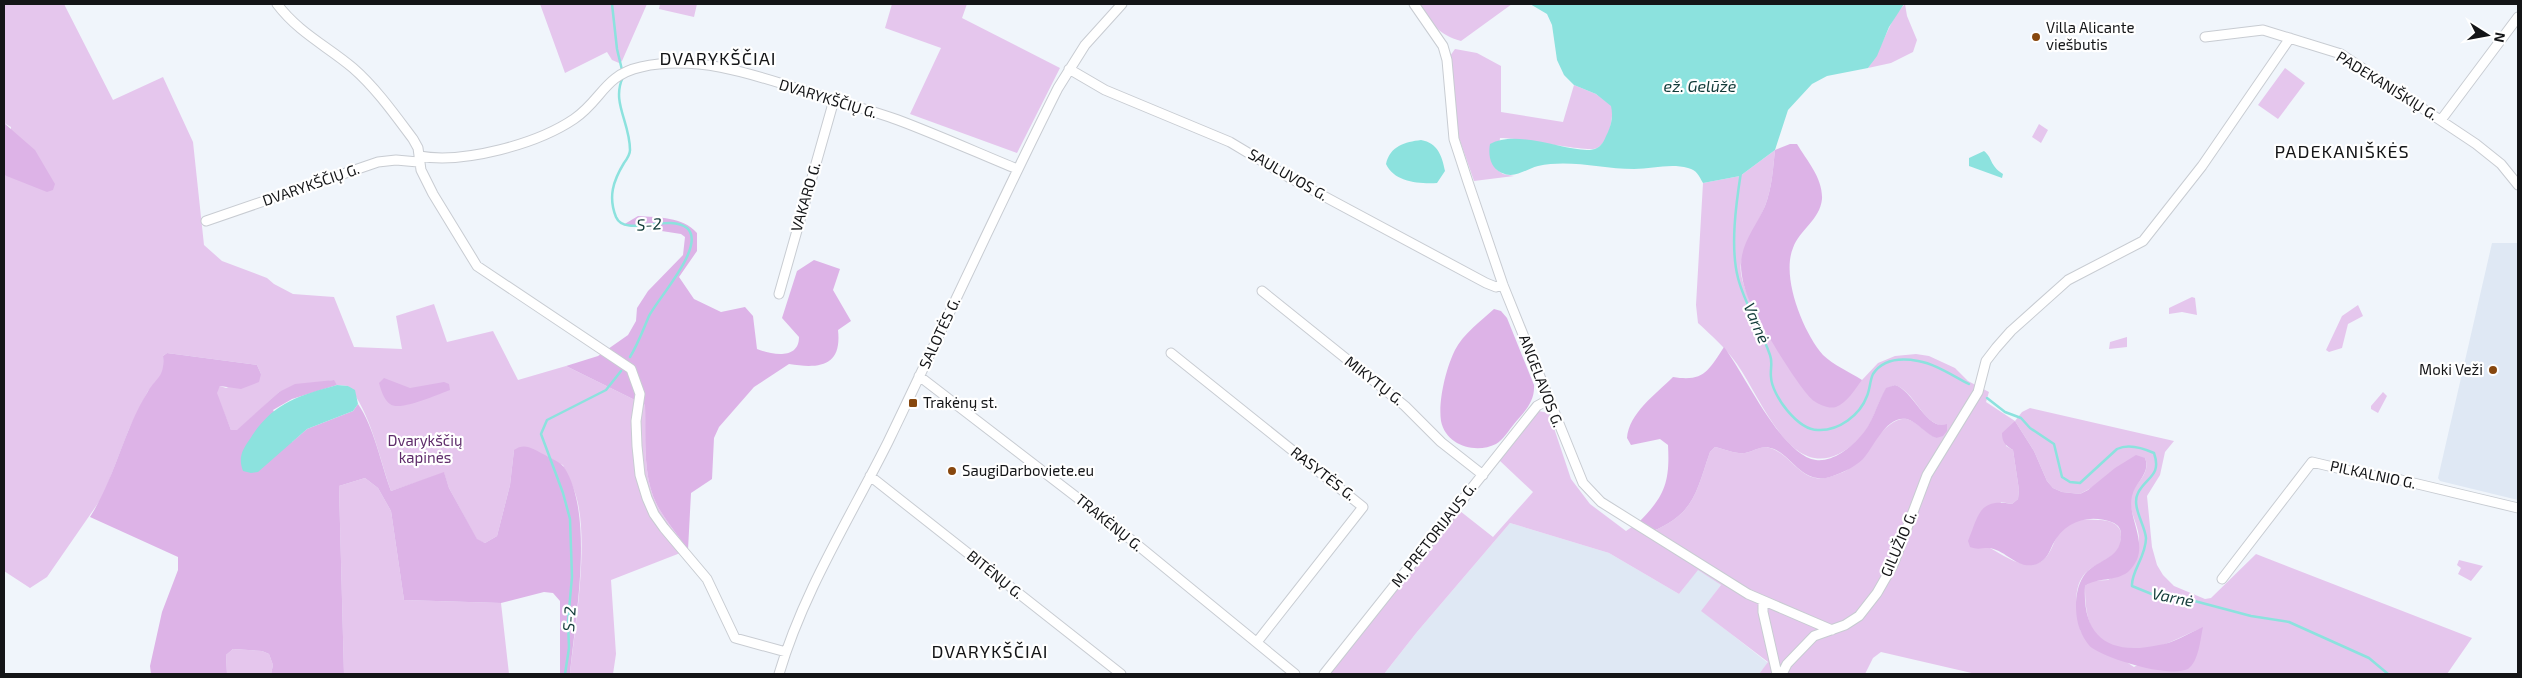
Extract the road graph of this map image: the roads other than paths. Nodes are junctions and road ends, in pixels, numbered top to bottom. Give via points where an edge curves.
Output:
1 (277, 4) edge
2 (1122, 4) edge
3 (1414, 4) edge
4 (2518, 17) edge
5 (2205, 37) dead end
6 (2290, 38) junction
7 (1069, 69) junction
8 (834, 100) junction
9 (2441, 120) junction
10 (419, 159) junction
11 (1017, 169) junction
12 (2518, 185) edge
13 (206, 221) dead end
14 (1503, 285) junction
15 (1262, 291) dead end
16 (778, 294) dead end
17 (1171, 353) dead end
18 (920, 376) junction
19 (1548, 400) junction
20 (1483, 474) junction
21 (870, 476) junction
22 (2518, 508) edge
23 (2222, 579) dead end
24 (1763, 601) junction
25 (1832, 630) junction
26 (1257, 642) junction
27 (786, 652) junction
28 (779, 674) edge
29 (1120, 674) edge
30 (1295, 674) edge
31 (1324, 674) edge
32 (1777, 674) edge
33 (1782, 674) edge

1 - 10 street via 315,42 364,79 413,139
2 - 7 street, SALOTĖS G. via 1085,45
3 - 14 street, ANGELAVOS G. via 1443,46 1454,139
4 - 9 street
5 - 6 street, PADEKANIŠKIŲ G. via 2262,30
6 - 9 street, PADEKANIŠKIŲ G. via 2341,54
6 - 25 street, GILUŽIO G. via 2202,166 2154,229 2134,248 2068,280 2011,331 1986,361 1978,392 1926,475 1893,565 1877,593 1859,616
7 - 11 street, SALOTĖS G.
7 - 14 street, SAULUVOS G. via 1105,90 1230,142 1290,178 1486,283 1496,287
8 - 10 street, DVARYKŠČIŲ G. via 713,66 684,63 641,67 615,77 574,119 514,146 486,154
8 - 11 street, DVARYKŠČIŲ G. via 898,120
8 - 16 street, VAKARO G.
9 - 12 street, PADEKANIŠKIŲ G. via 2490,155
10 - 13 street, DVARYKŠČIŲ G. via 378,162
10 - 27 street via 433,194 477,266 631,370 640,394 636,421 640,475 654,514 707,578 735,638
11 - 18 street, SALOTĖS G.
14 - 19 street, ANGELAVOS G.
15 - 20 street, MIKYTŲ G. via 1405,406 1441,442
17 - 26 street, RASYTĖS G. via 1363,507
18 - 21 street, SALOTĖS G.
18 - 26 street, TRAKĖNŲ G. via 1041,468
19 - 20 street, M. PRETORIJAUS G. via 1538,406
19 - 24 street, ANGELAVOS G. via 1573,463 1592,495
20 - 31 street, M. PRETORIJAUS G.
21 - 27 street, SALOTĖS G. via 811,592
21 - 29 street, BITĖNŲ G.
22 - 23 street, PILKALNIO G. via 2312,462
24 - 25 street, ANGELAVOS G.
24 - 32 street
25 - 33 street, GILUŽIO G. via 1814,636
26 - 30 street, TRAKĖNŲ G.
27 - 28 street, SALOTĖS G.

